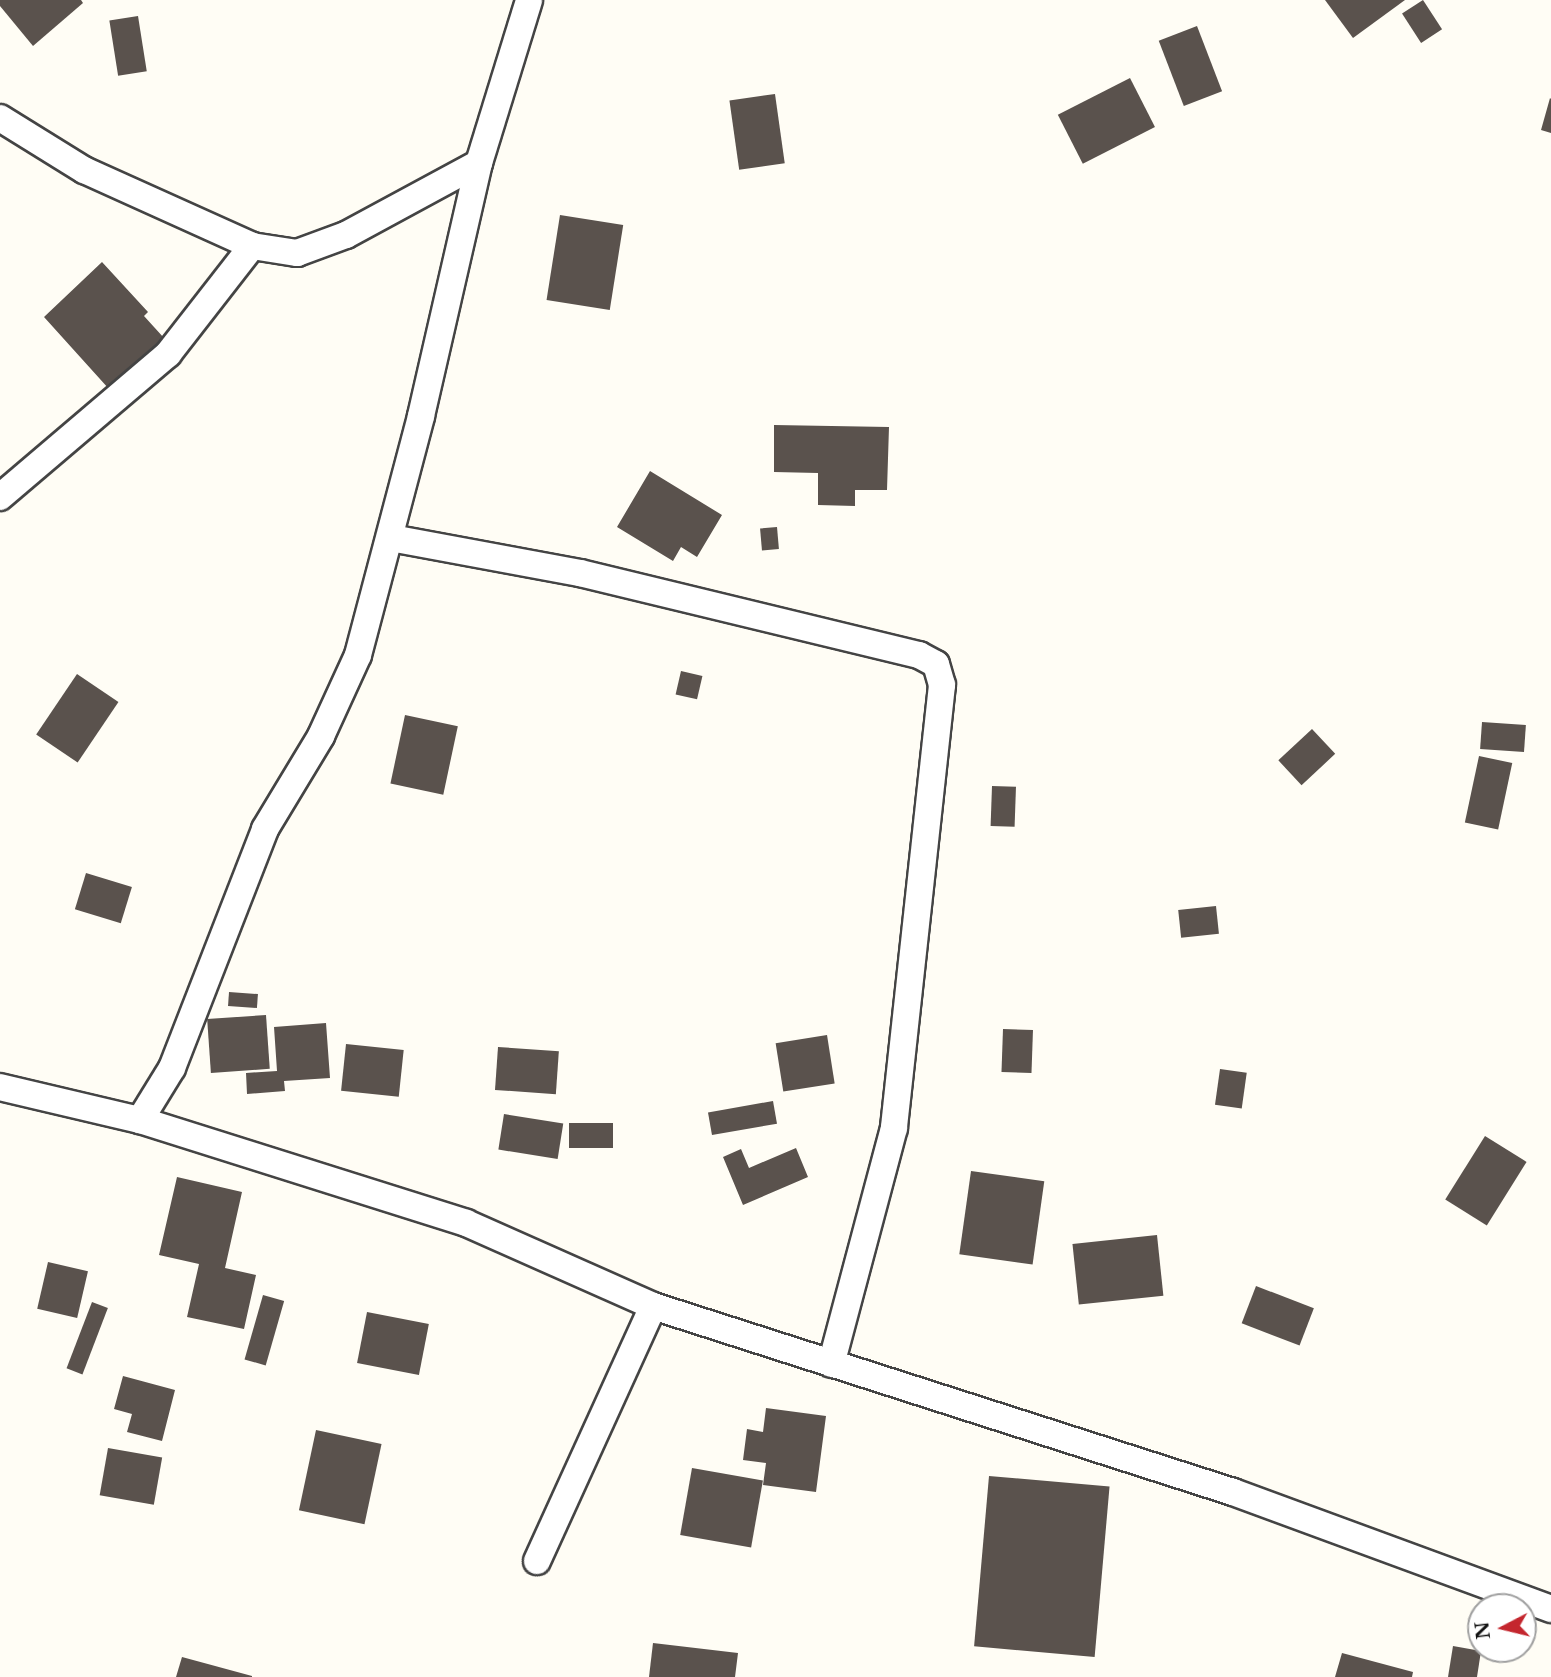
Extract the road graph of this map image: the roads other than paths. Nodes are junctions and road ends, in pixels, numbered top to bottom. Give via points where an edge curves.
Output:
1 (529, 0) edge
2 (0, 118) edge
3 (479, 163) junction
4 (252, 246) junction
5 (0, 497) edge
6 (391, 538) junction
7 (0, 1087) edge
8 (140, 1120) junction
9 (653, 1306) junction
10 (831, 1364) junction
11 (537, 1561) dead end
12 (1551, 1609) edge

1 - 3 street
2 - 4 street via 84,170
3 - 4 street via 346,235 297,253
3 - 6 street
4 - 5 street via 168,354
6 - 8 street via 358,655 321,736 265,829 172,1068
6 - 10 street via 580,573 919,655 936,664 942,685 894,1128
7 - 8 street
8 - 9 street via 466,1223
9 - 10 street
9 - 11 street
10 - 12 street via 1233,1492

